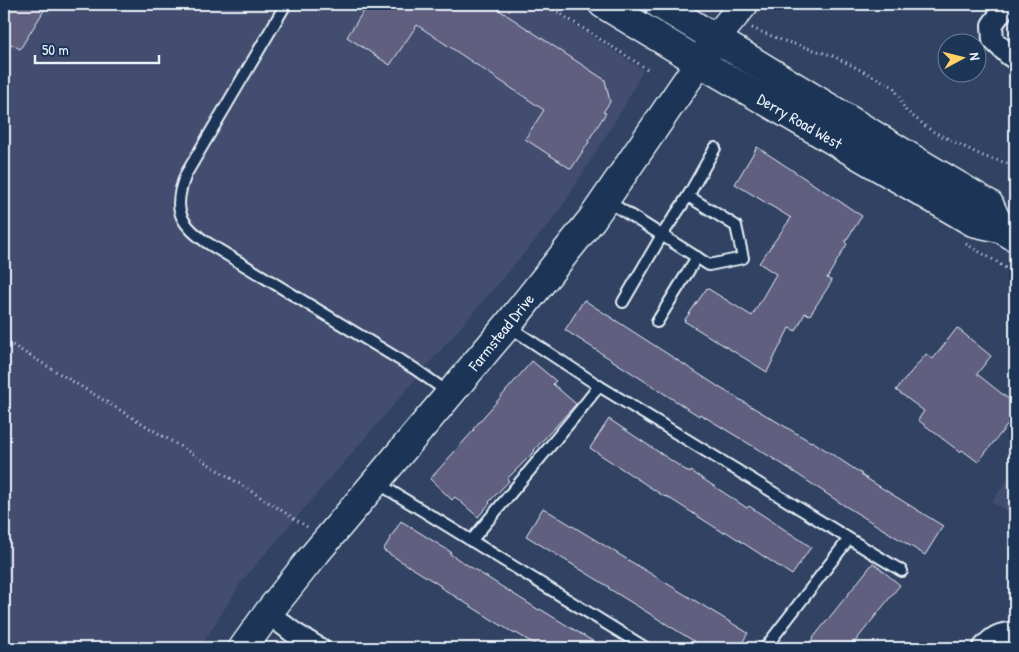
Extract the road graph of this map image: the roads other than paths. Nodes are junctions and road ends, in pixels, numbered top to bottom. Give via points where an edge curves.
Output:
1 (286, 4) edge
2 (604, 4) edge
3 (660, 4) edge
4 (1007, 4) edge
5 (731, 20) edge
6 (1015, 59) edge
7 (700, 62) junction
8 (715, 148) dead end
9 (688, 196) junction
10 (605, 200) junction
11 (1008, 233) edge
12 (662, 235) junction
13 (697, 257) junction
14 (623, 302) dead end
15 (657, 322) dead end
16 (508, 326) junction
17 (599, 386) junction
18 (450, 393) junction
19 (376, 482) junction
20 (848, 540) junction
21 (471, 542) junction
22 (902, 571) dead end
23 (268, 613) junction
24 (1015, 632) edge
25 (243, 648) edge
26 (319, 648) edge
27 (646, 648) edge
28 (764, 648) edge
29 (983, 648) edge

1 - 18 lane via 186,174 179,196 183,220 206,242
2 - 7 main road, Derry Road West
3 - 5 main road, Derry Road West
4 - 6 street via 992,25 993,40
5 - 7 main road, Farmstead Drive
5 - 11 main road, Derry Road West via 922,165 989,204
7 - 10 main road, Farmstead Drive
7 - 11 main road, Derry Road West via 973,222
8 - 9 lane
9 - 12 lane
9 - 13 lane via 736,226 743,258 709,265
10 - 12 lane
10 - 16 main road, Farmstead Drive
12 - 13 lane
12 - 14 lane
13 - 15 lane
16 - 17 lane
16 - 18 main road, Farmstead Drive
17 - 20 lane
17 - 21 lane
18 - 19 main road, Farmstead Drive
19 - 21 lane
19 - 23 main road, Farmstead Drive
20 - 22 lane
20 - 28 lane
21 - 27 lane
23 - 25 main road, Farmstead Drive
23 - 26 street
24 - 29 street via 992,638

